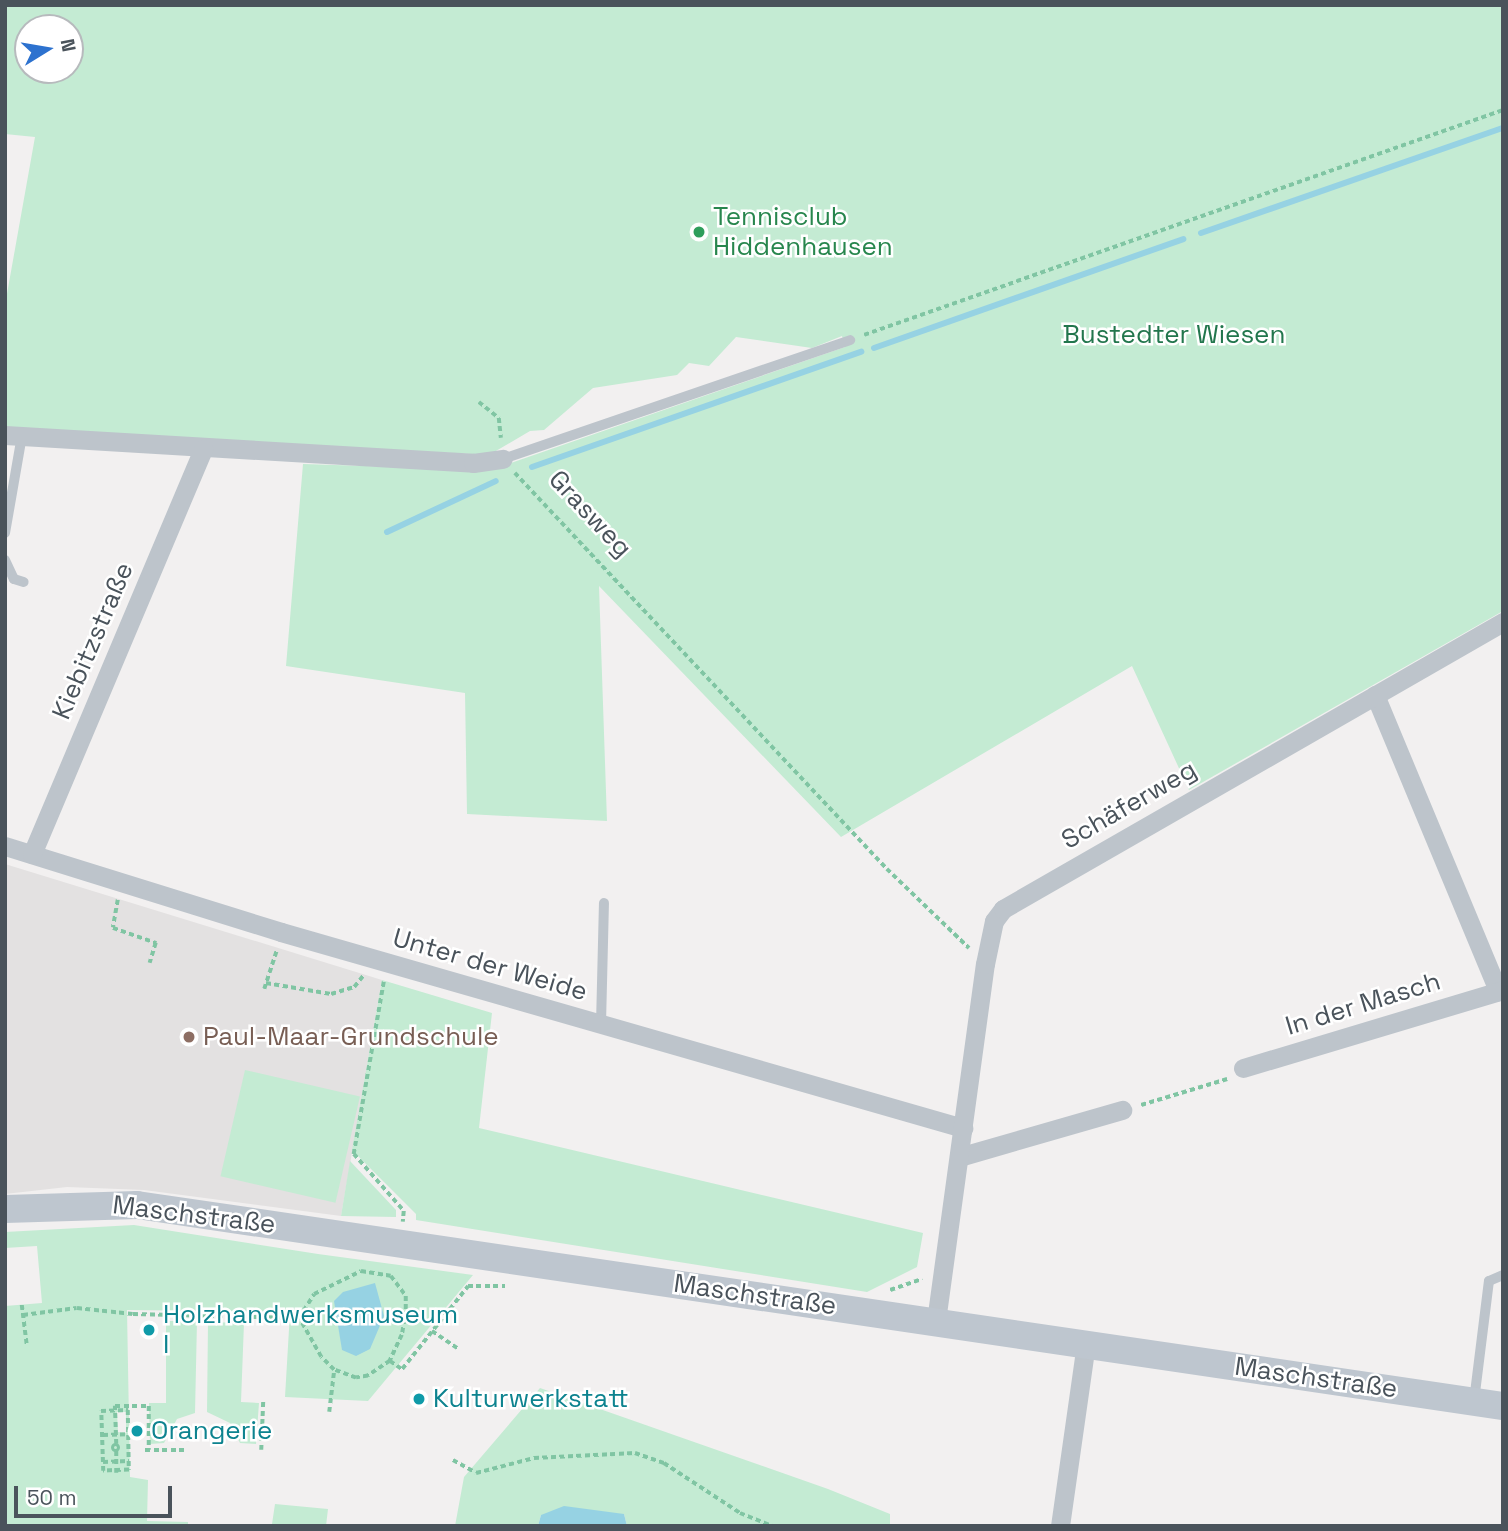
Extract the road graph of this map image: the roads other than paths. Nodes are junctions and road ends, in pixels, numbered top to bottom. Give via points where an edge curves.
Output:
1 (850, 340) road end
2 (13, 436) edge
3 (203, 449) junction
4 (503, 459) joint
5 (5, 533) edge
6 (5, 560) edge
7 (24, 582) dead end
8 (1503, 622) edge
9 (1375, 695) junction
10 (5, 846) edge
11 (32, 854) junction
12 (604, 903) dead end
13 (1500, 991) edge
14 (601, 1024) junction
15 (1243, 1068) dead end
16 (1122, 1110) road end
17 (962, 1128) junction
18 (959, 1157) junction
19 (5, 1209) edge
20 (1503, 1275) edge
21 (936, 1321) junction
22 (1086, 1344) junction
23 (1474, 1401) junction
24 (1503, 1406) edge
25 (1060, 1526) edge

1 - 4 lane
2 - 3 street
2 - 5 lane
3 - 4 street via 473,463
3 - 11 street, Kiebitzstraße
6 - 7 lane via 14,579
8 - 9 street, Schäferweg
9 - 13 street
9 - 17 street, Schäferweg via 1014,901 994,921
10 - 11 street, Unter der Weide
11 - 14 street, Unter der Weide
12 - 14 lane
13 - 15 street, In der Masch
14 - 17 street, Unter der Weide
16 - 18 street
17 - 18 street, Schäferweg
18 - 21 street, Schäferweg
19 - 21 street, Maschstraße via 137,1205
20 - 23 lane via 1489,1281
21 - 22 street, Maschstraße
22 - 23 street, Maschstraße
22 - 25 street
23 - 24 street, Maschstraße

